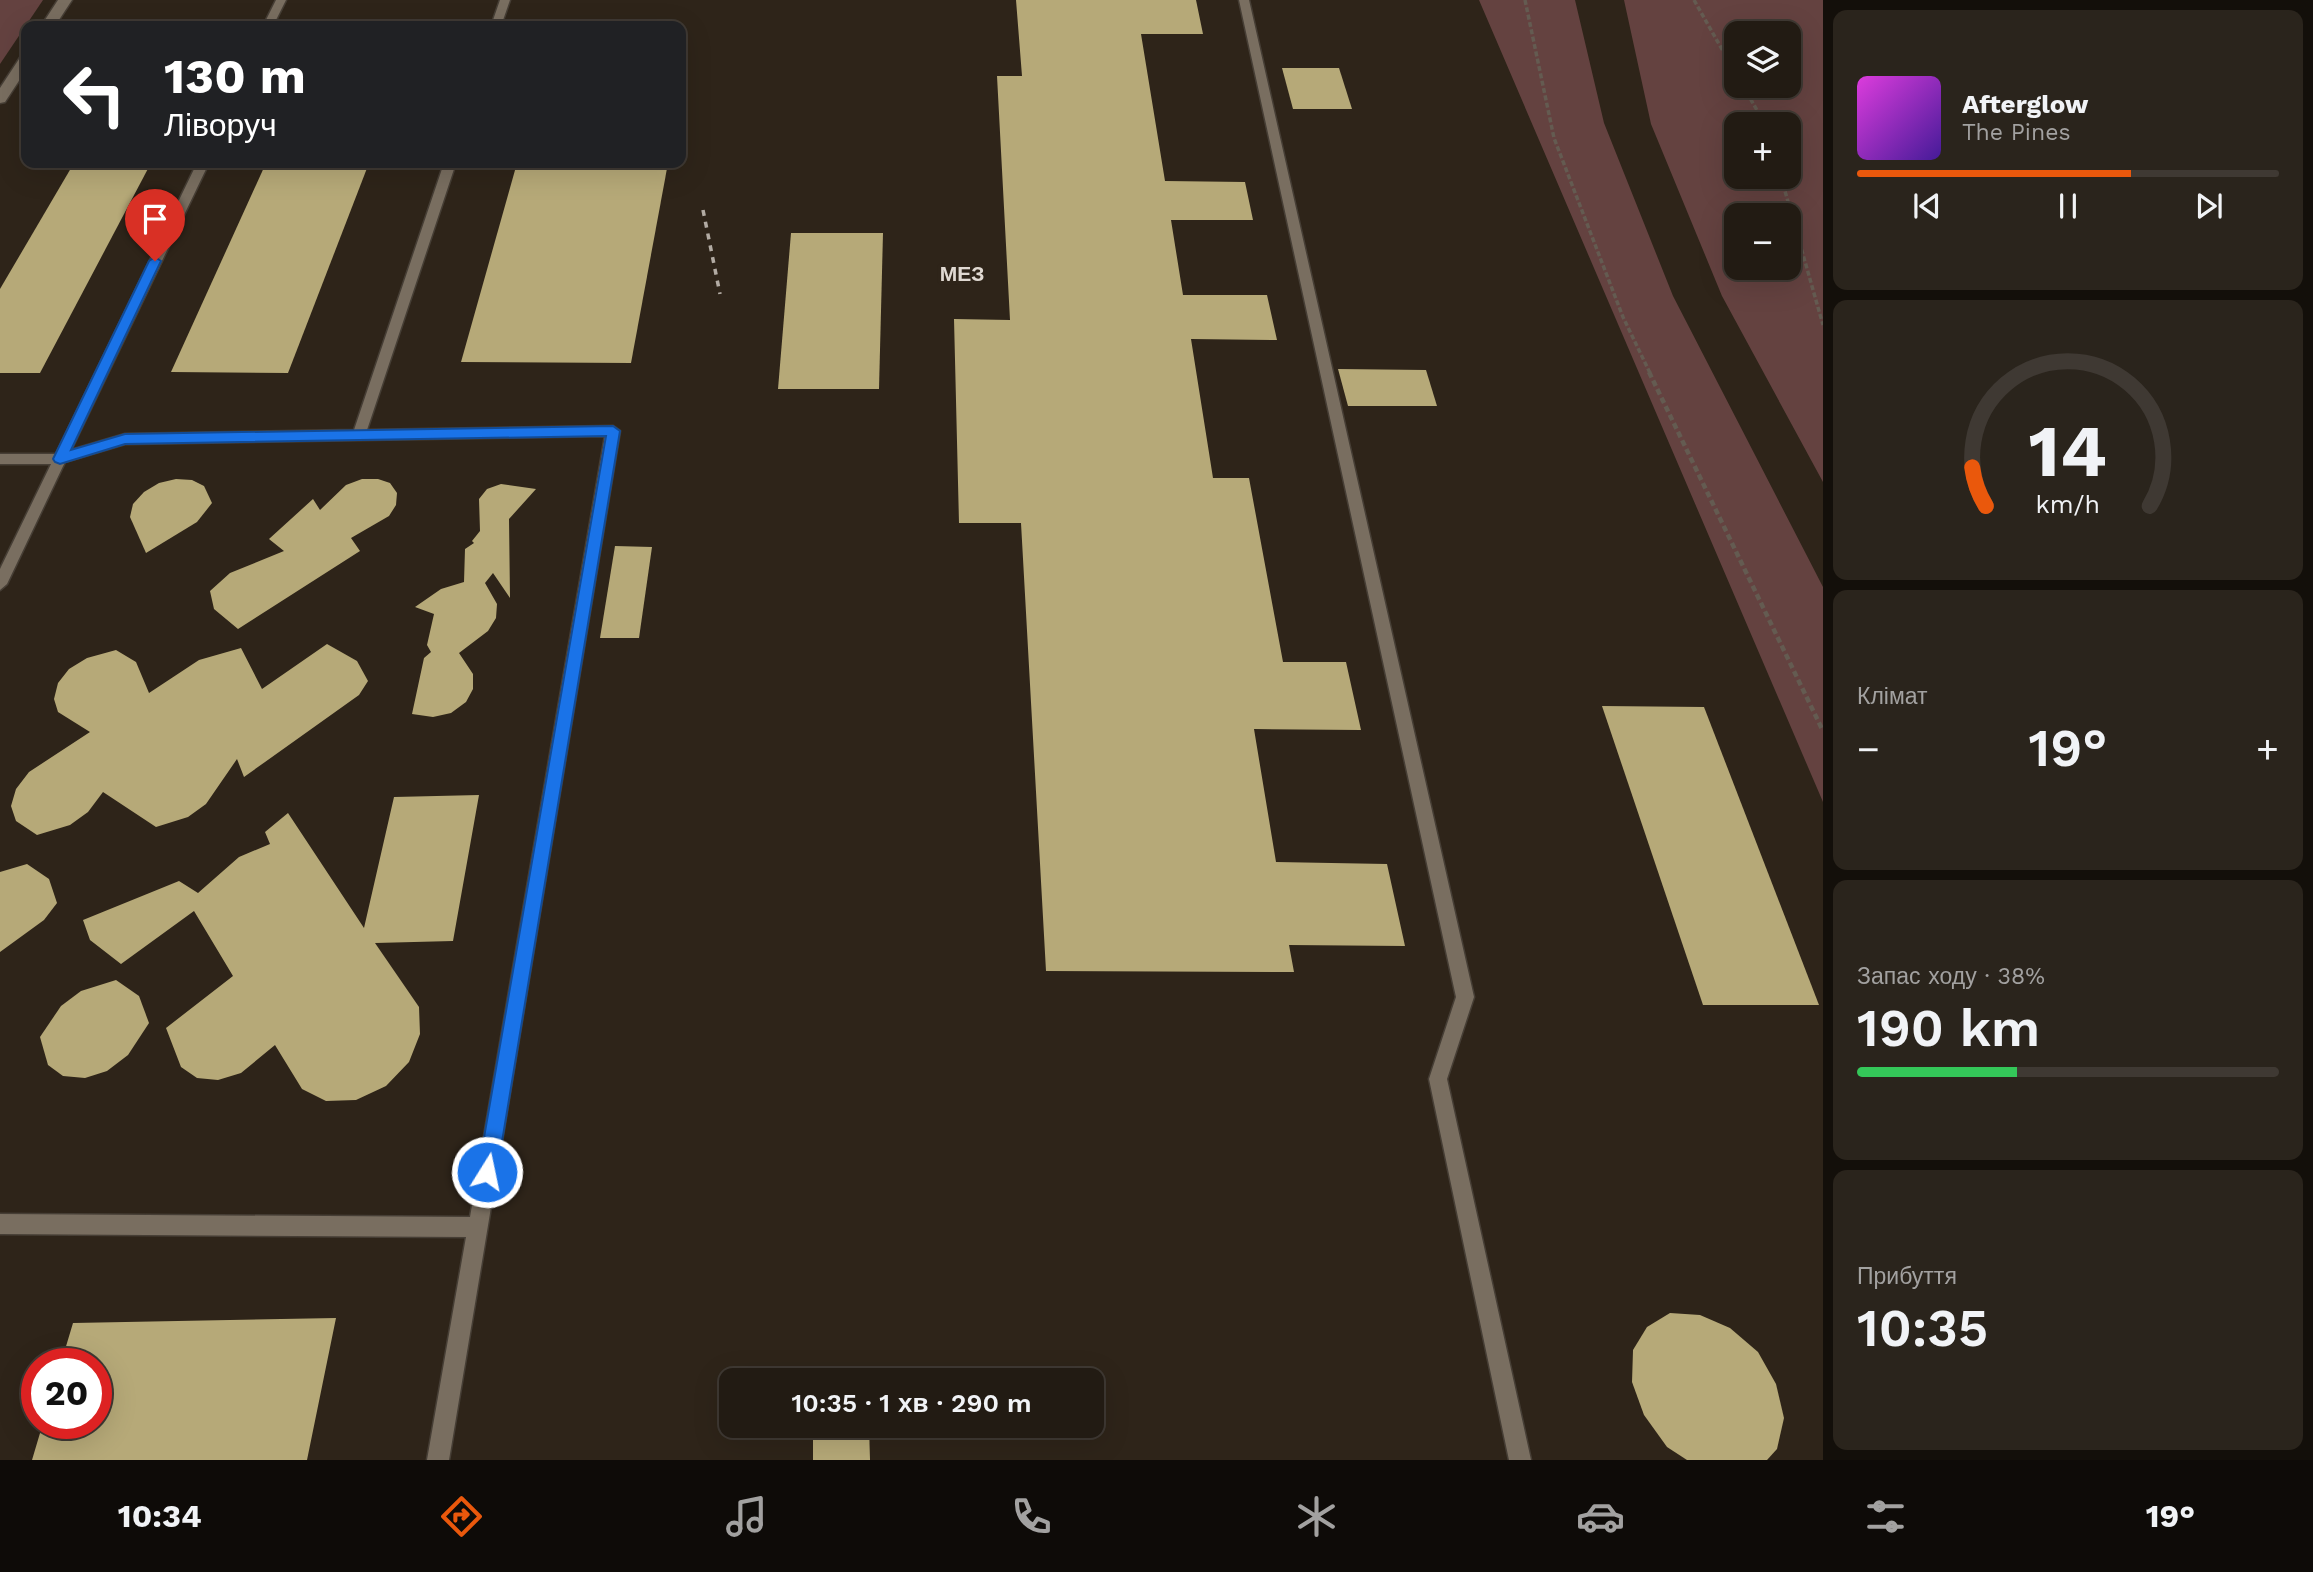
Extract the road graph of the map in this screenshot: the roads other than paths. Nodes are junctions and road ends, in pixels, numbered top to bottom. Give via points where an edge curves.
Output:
1 (65, 0) edge
2 (281, 0) edge
3 (505, 0) edge
4 (1244, 0) edge
5 (51, 21) edge
6 (270, 21) edge
7 (498, 21) edge
8 (21, 67) edge
9 (0, 99) edge
10 (201, 168) edge
11 (448, 168) edge
12 (359, 435) junction
13 (0, 459) edge
14 (60, 459) junction
15 (0, 584) edge
16 (0, 1224) edge
17 (478, 1227) junction
18 (438, 1460) edge
19 (1520, 1460) edge

1 - 5 street
2 - 6 lane
3 - 7 lane
4 - 19 lane via 1465,997 1438,1079
8 - 9 street
10 - 14 lane
11 - 12 lane
12 - 14 lane via 125,439
12 - 17 lane via 613,431
13 - 14 lane
14 - 15 lane
16 - 17 lane
17 - 18 lane

